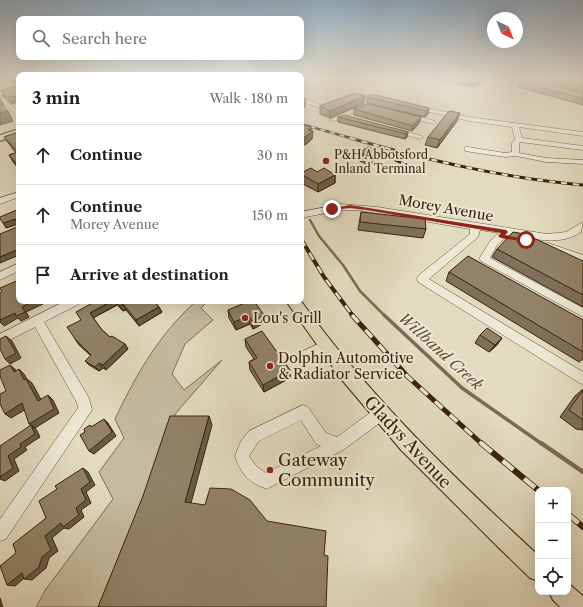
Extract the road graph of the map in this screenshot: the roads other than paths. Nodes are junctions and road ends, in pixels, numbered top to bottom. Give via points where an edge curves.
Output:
1 (363, 106) edge
2 (366, 106) edge
3 (413, 106) edge
4 (375, 108) edge
5 (440, 113) junction
6 (402, 114) edge
7 (343, 115) junction
8 (351, 119) edge
9 (332, 120) dead end
10 (515, 126) junction
11 (389, 129) edge
12 (425, 132) junction
13 (16, 133) edge
14 (583, 134) edge
15 (0, 138) edge
16 (519, 140) junction
17 (583, 148) edge
18 (468, 149) dead end
19 (516, 154) junction
20 (583, 162) edge
21 (16, 195) edge
22 (0, 201) edge
23 (304, 214) edge
24 (583, 225) edge
25 (475, 231) junction
26 (503, 234) junction
27 (493, 243) junction
28 (454, 252) junction
29 (583, 259) edge
30 (16, 269) edge
31 (0, 276) edge
32 (69, 304) edge
33 (295, 304) edge
34 (583, 313) edge
35 (37, 321) junction
36 (583, 324) edge
37 (0, 340) edge
38 (325, 346) junction
39 (307, 355) dead end
40 (583, 379) edge
41 (380, 414) junction
42 (338, 445) junction
43 (0, 533) edge
44 (535, 567) edge
45 (564, 595) edge
46 (577, 607) edge

1 - 7 street
2 - 4 street
3 - 5 street
5 - 10 street
5 - 12 street
6 - 12 street
7 - 8 street
7 - 9 street
10 - 14 street
10 - 16 street
11 - 12 street
13 - 15 main road
16 - 17 street
16 - 19 street via 515,143
18 - 19 street via 505,155
19 - 20 street via 546,160
21 - 22 street
23 - 25 street, Morey Avenue via 341,207 358,207
24 - 26 street, Morey Avenue via 579,230 560,237
25 - 26 street, Morey Avenue
25 - 27 street
25 - 28 street
26 - 27 street
26 - 29 street
27 - 34 street via 484,259
28 - 36 street
28 - 40 street via 422,279
30 - 31 street
32 - 35 street
33 - 38 main road, Gladys Avenue
35 - 37 street
35 - 43 street via 84,402 85,410
38 - 39 street
38 - 41 main road, Gladys Avenue
41 - 42 street
41 - 44 main road, Gladys Avenue via 448,485
42 - 42 street via 321,439 303,412 254,436 242,456 246,468 256,478 267,481
45 - 46 main road

